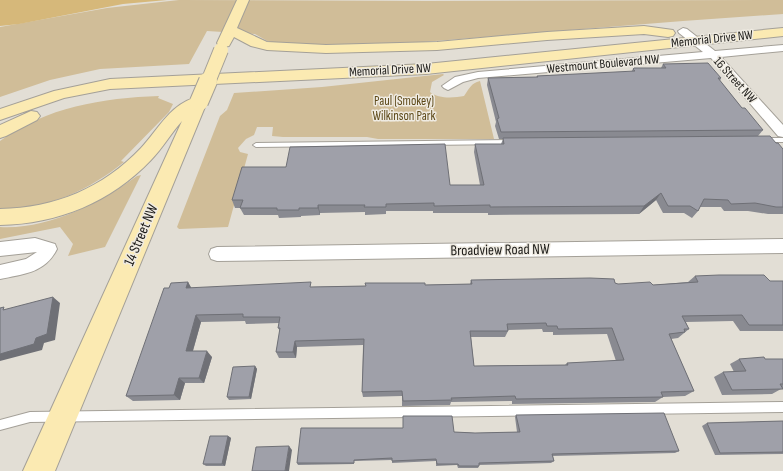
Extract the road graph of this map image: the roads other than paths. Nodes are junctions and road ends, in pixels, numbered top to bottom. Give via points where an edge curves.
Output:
1 (243, 0) edge
2 (783, 22) edge
3 (230, 30) junction
4 (675, 32) junction
5 (783, 32) edge
6 (696, 41) junction
7 (783, 48) edge
8 (714, 55) junction
9 (426, 69) junction
10 (448, 86) dead end
11 (0, 102) edge
12 (199, 102) junction
13 (0, 115) edge
14 (0, 132) edge
15 (783, 133) edge
16 (758, 140) edge
17 (783, 140) edge
18 (519, 142) edge
19 (256, 145) dead end
20 (0, 217) edge
21 (783, 246) edge
22 (0, 249) edge
23 (217, 254) dead end
24 (0, 272) edge
25 (783, 407) edge
26 (62, 418) junction
27 (0, 425) edge
28 (39, 471) edge

1 - 3 main road, 14 Street NW
2 - 4 main road, Memorial Drive NW
3 - 4 main road via 267,46 326,49 437,46 644,30
3 - 12 main road, 14 Street NW, bridge
4 - 6 street, 16 Street NW
4 - 11 main road, Memorial Drive NW via 388,61 106,75 63,82
5 - 6 main road, Memorial Drive NW
6 - 8 street, 16 Street NW
6 - 9 main road, Memorial Drive NW
7 - 8 street, Westmount Boulevard NW
8 - 10 street, Westmount Boulevard NW via 478,75 459,79
8 - 15 street, 16 Street NW
9 - 13 main road, Memorial Drive NW via 110,84 60,94
9 - 14 main road via 338,81 116,94 56,106
12 - 20 main road via 176,118 144,156 110,184 64,208 20,218
12 - 26 main road, 14 Street NW
16 - 17 lane
18 - 19 lane
21 - 23 street, Broadview Road NW
22 - 24 street via 35,245 49,248 45,257 35,264
25 - 26 lane
26 - 27 lane via 25,418
26 - 28 main road, 14 Street NW

